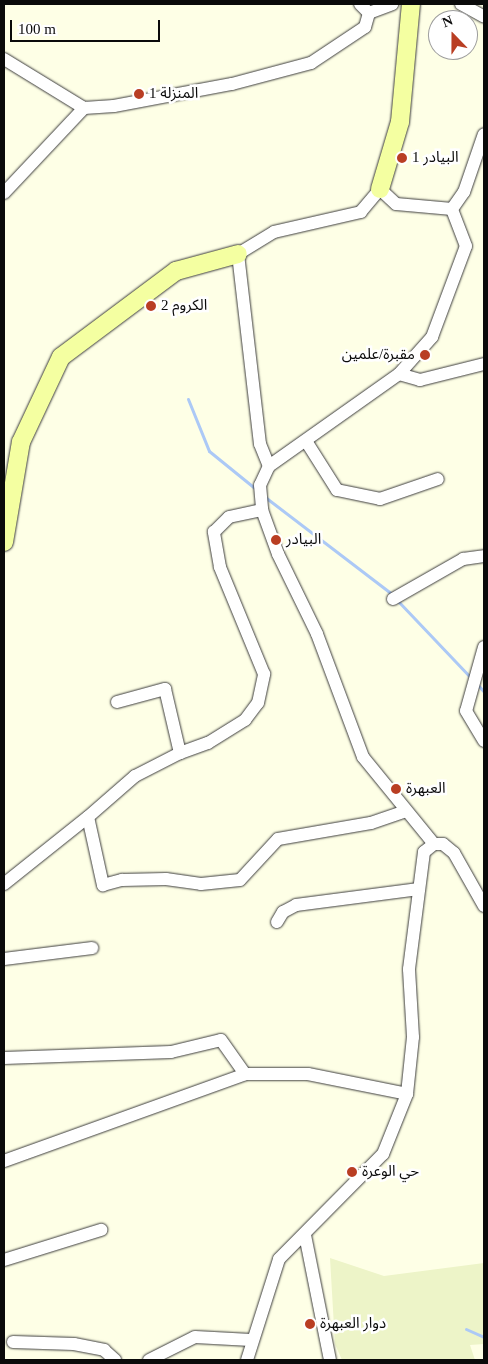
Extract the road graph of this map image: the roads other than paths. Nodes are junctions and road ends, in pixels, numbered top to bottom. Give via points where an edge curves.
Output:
1 (392, 4) edge
2 (411, 4) edge
3 (461, 4) edge
4 (364, 8) edge
5 (484, 17) edge
6 (4, 59) edge
7 (84, 108) junction
8 (484, 134) edge
9 (380, 189) junction
10 (4, 193) edge
11 (452, 209) junction
12 (238, 254) junction
13 (484, 364) edge
14 (399, 374) junction
15 (306, 441) junction
16 (269, 466) junction
17 (438, 479) dead end
18 (262, 510) junction
19 (4, 542) edge
20 (484, 556) edge
21 (392, 599) dead end
22 (484, 647) edge
23 (117, 702) dead end
24 (484, 741) edge
25 (180, 753) junction
26 (406, 811) junction
27 (88, 817) junction
28 (434, 844) junction
29 (4, 884) edge
30 (420, 889) junction
31 (484, 906) edge
32 (277, 922) dead end
33 (92, 948) dead end
34 (4, 959) edge
35 (4, 1058) edge
36 (245, 1074) junction
37 (406, 1094) junction
38 (4, 1161) edge
39 (101, 1230) dead end
40 (305, 1235) junction
41 (4, 1260) edge
42 (252, 1340) junction
43 (13, 1342) dead end
44 (115, 1360) edge
45 (149, 1360) edge
46 (247, 1360) edge
47 (330, 1360) edge

1 - 4 street
2 - 9 street via 400,122
3 - 5 street
4 - 7 street via 365,28 311,63 232,84
6 - 7 street
7 - 10 street
8 - 11 street via 464,192
9 - 11 street via 396,204
9 - 12 street via 361,212 274,232
11 - 14 street via 466,246 432,337
12 - 16 street via 260,444
12 - 19 street via 176,271 61,357 21,442
13 - 14 street via 420,380
14 - 15 street
15 - 16 street
15 - 17 street via 337,490 380,499
16 - 18 street via 260,485
18 - 25 street via 244,512 220,523 214,544 254,640 264,674 263,689 245,720 208,743
18 - 26 street via 318,634 363,758
20 - 21 street via 463,559
22 - 24 street via 466,711
23 - 25 street via 165,689
25 - 27 street via 135,776
26 - 27 street via 372,823 278,839 240,880 200,884 166,879 103,885
26 - 28 street
27 - 29 street
28 - 30 street via 424,852
28 - 31 street via 443,844 454,853
30 - 32 street via 296,905 283,912
30 - 37 street via 409,969 413,1037
33 - 34 street
35 - 36 street via 171,1052 221,1040
36 - 37 street via 308,1074
36 - 38 street
37 - 40 street via 382,1154
39 - 41 street
40 - 42 street via 280,1260
40 - 47 street
42 - 45 street via 195,1337
42 - 46 street
43 - 44 street via 74,1344 104,1350

